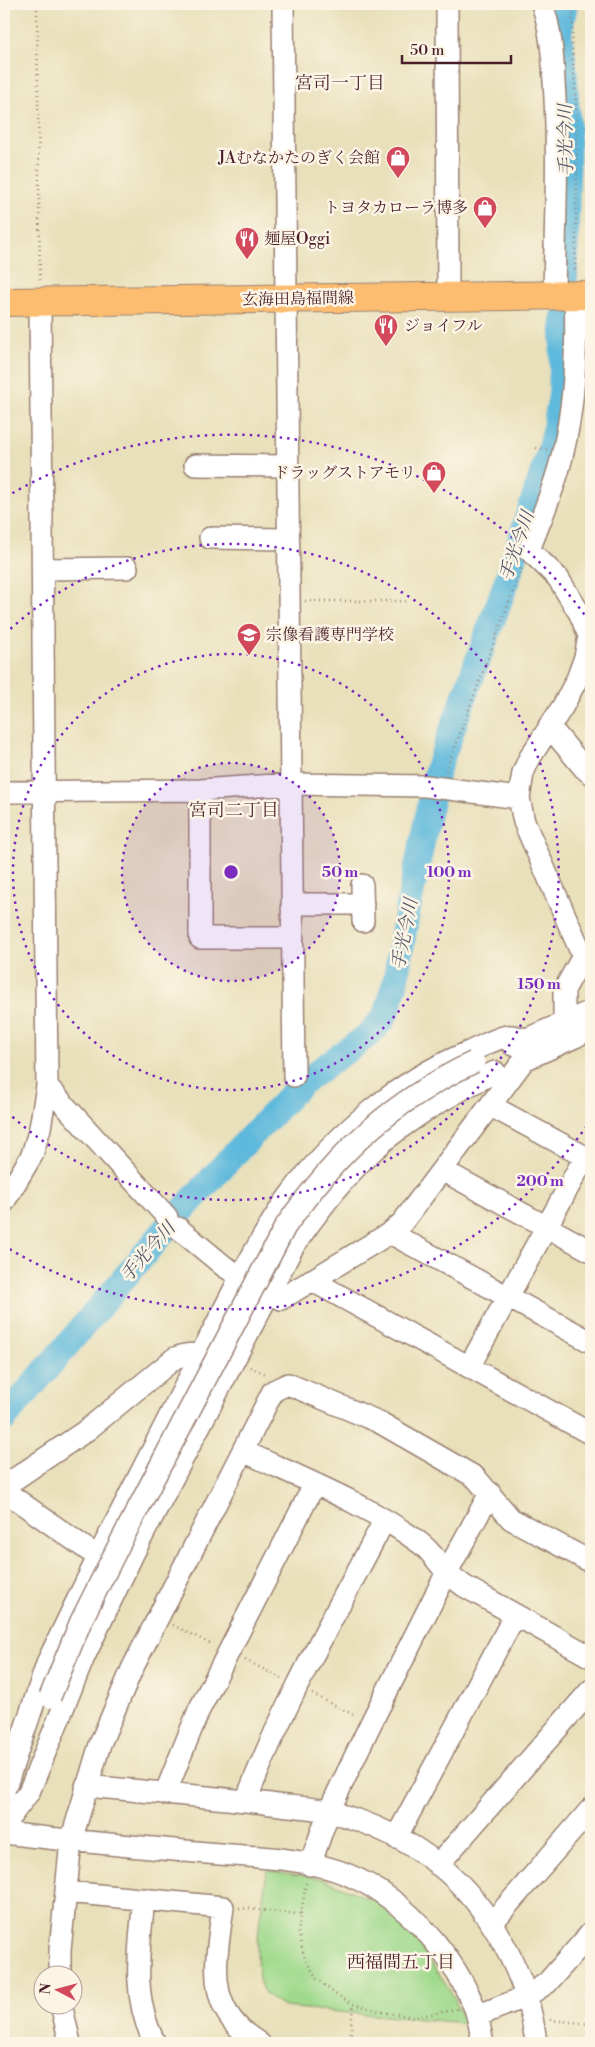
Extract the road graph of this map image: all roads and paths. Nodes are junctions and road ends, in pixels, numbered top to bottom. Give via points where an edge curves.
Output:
1 (37, 4) edge
2 (283, 4) edge
3 (447, 4) edge
4 (548, 8) edge
5 (573, 296) edge
6 (448, 297) junction
7 (286, 300) junction
8 (4, 302) edge
9 (40, 302) junction
10 (195, 465) dead end
11 (286, 466) junction
12 (210, 538) dead end
13 (288, 539) junction
14 (529, 550) junction
15 (127, 568) dead end
16 (43, 569) junction
17 (288, 601) junction
18 (409, 601) dead end
19 (590, 636) edge
20 (549, 726) junction
21 (591, 774) edge
22 (290, 784) junction
23 (433, 788) junction
24 (200, 790) junction
25 (44, 791) junction
26 (4, 792) edge
27 (519, 798) junction
28 (363, 903) dead end
29 (292, 904) junction
30 (292, 938) junction
31 (587, 958) edge
32 (591, 1011) edge
33 (564, 1023) junction
34 (591, 1028) edge
35 (526, 1039) junction
36 (294, 1076) dead end
37 (490, 1077) junction
38 (48, 1086) junction
39 (588, 1158) edge
40 (442, 1170) junction
41 (4, 1202) edge
42 (546, 1227) junction
43 (390, 1233) junction
44 (591, 1251) edge
45 (241, 1276) junction
46 (311, 1280) junction
47 (269, 1292) junction
48 (508, 1297) junction
49 (591, 1342) edge
50 (200, 1355) junction
51 (232, 1364) junction
52 (469, 1367) junction
53 (288, 1384) junction
54 (591, 1434) edge
55 (243, 1451) junction
56 (314, 1485) junction
57 (490, 1493) junction
58 (384, 1521) junction
59 (98, 1557) junction
60 (591, 1562) edge
61 (447, 1572) junction
62 (515, 1614) junction
63 (158, 1617) junction
64 (229, 1652) junction
65 (591, 1657) edge
66 (298, 1687) junction
67 (591, 1690) edge
68 (371, 1723) junction
69 (86, 1786) junction
70 (4, 1792) edge
71 (165, 1794) junction
72 (246, 1801) junction
73 (591, 1809) edge
74 (329, 1811) junction
75 (5, 1828) edge
76 (396, 1838) junction
77 (71, 1841) junction
78 (310, 1865) junction
79 (438, 1865) junction
80 (67, 1892) junction
81 (144, 1899) junction
82 (223, 1907) junction
83 (300, 1914) junction
84 (492, 1922) junction
85 (591, 1933) edge
86 (60, 1964) edge
87 (527, 1996) junction
88 (353, 2004) junction
89 (475, 2011) junction
90 (63, 2014) edge
91 (533, 2019) junction
92 (591, 2024) edge
93 (249, 2041) edge
94 (70, 2043) edge
95 (155, 2043) edge
96 (350, 2043) edge
97 (482, 2043) edge
98 (536, 2043) edge

1 - 9 path
2 - 7 street
3 - 6 street
4 - 5 street
5 - 6 main road, 玄海田島福間線
5 - 14 street via 572,402 563,452
6 - 7 main road, 玄海田島福間線
7 - 9 main road, 玄海田島福間線
7 - 11 street
8 - 9 main road, 玄海田島福間線
9 - 16 street
10 - 11 street
11 - 13 street
12 - 13 street
13 - 17 street
14 - 19 street via 558,578
14 - 23 path
15 - 16 street
16 - 25 street
17 - 18 path
17 - 22 street
19 - 20 street via 578,679
20 - 21 street
20 - 27 street via 526,766
22 - 23 street
22 - 24 street
22 - 29 street
23 - 27 street
24 - 25 street
24 - 30 street via 200,938
25 - 26 street
25 - 38 street
27 - 31 street via 524,822
28 - 29 street
29 - 30 street
30 - 36 street
31 - 33 street via 564,990
32 - 33 street
33 - 35 street
34 - 37 street
35 - 37 street
35 - 45 street via 509,1035 441,1063 394,1093 354,1125 289,1196
37 - 39 street
37 - 40 street
37 - 47 street via 450,1095 420,1114 388,1137 357,1166 312,1219
37 - 75 street, bridge via 446,1076 411,1097 380,1120 338,1159 284,1227 81,1621 36,1731
38 - 41 street via 32,1155
38 - 45 street via 172,1222 225,1267
39 - 42 street
40 - 42 street
40 - 43 street via 402,1223
42 - 44 street
42 - 48 street
43 - 46 street
43 - 48 street
45 - 47 street
45 - 50 street
46 - 47 street via 281,1299
46 - 52 street
47 - 51 street
48 - 49 street
48 - 52 street
50 - 51 street
50 - 59 street
50 - 59 street via 186,1354 175,1358 88,1430 6,1485 10,1495
51 - 53 path
51 - 75 street via 84,1656 29,1792
52 - 54 street
53 - 55 street via 273,1391
53 - 57 street via 379,1422 475,1477
55 - 56 street
55 - 63 street
56 - 58 street via 337,1494
56 - 64 street
57 - 60 street via 512,1519
57 - 61 street
58 - 61 street via 422,1544
58 - 66 street
59 - 70 street via 48,1662
61 - 62 street via 464,1586
61 - 68 street
62 - 65 street
62 - 76 street
63 - 64 path
63 - 69 street via 103,1736
64 - 66 path
64 - 71 street via 199,1710
66 - 68 path
66 - 72 street
67 - 79 street
68 - 74 street
69 - 71 street
69 - 77 street
70 - 75 street
71 - 72 street
72 - 74 street
73 - 84 street
74 - 76 street via 363,1822
74 - 78 street
75 - 77 street
76 - 79 street
77 - 78 street
77 - 80 street
78 - 83 path
78 - 89 street via 338,1871 370,1885 424,1928 452,1965
79 - 84 street
80 - 81 street
80 - 86 street
81 - 82 street
81 - 95 street via 138,1992 147,2028
82 - 83 path
82 - 93 street via 216,1969 221,2002 233,2024
83 - 88 path via 298,1932 305,1959 317,1979
84 - 87 street
85 - 87 street via 547,1983
87 - 89 street
87 - 91 street
88 - 89 path via 416,2017
88 - 96 path
89 - 97 street
90 - 94 street
91 - 92 path
91 - 98 street

